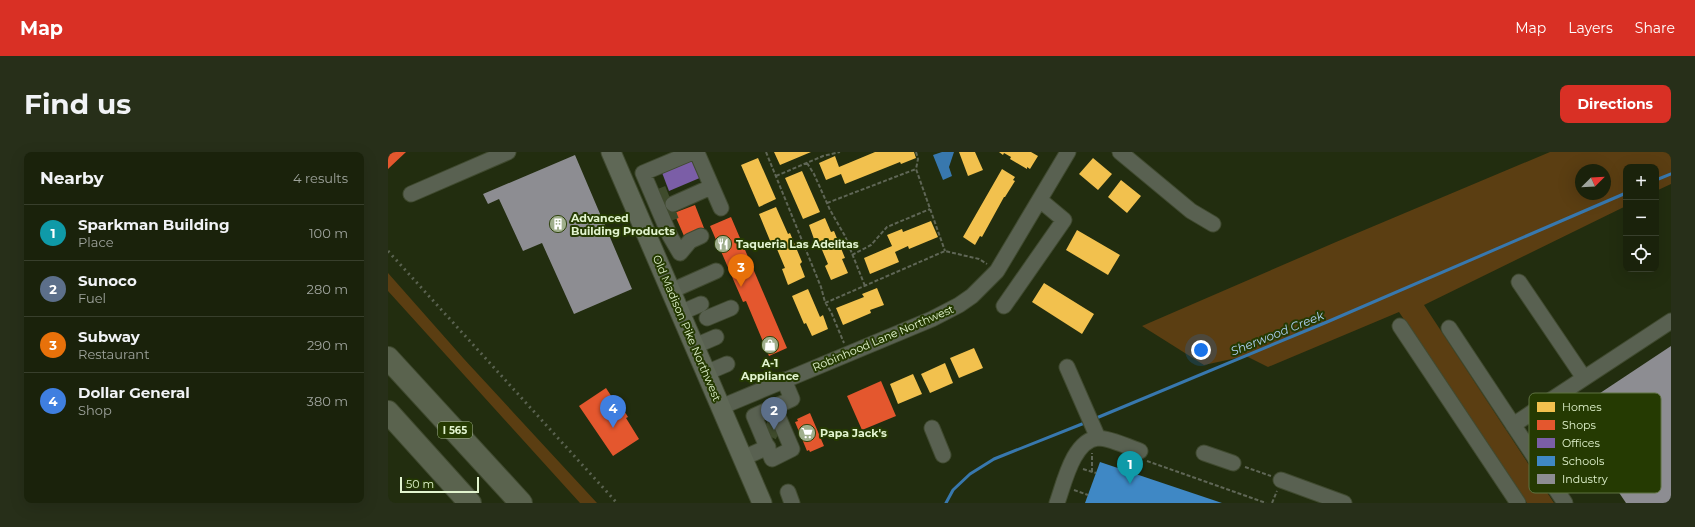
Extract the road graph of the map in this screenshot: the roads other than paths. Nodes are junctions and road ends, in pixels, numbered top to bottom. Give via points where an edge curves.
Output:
1 (508, 152) edge
2 (612, 152) edge
3 (1068, 152) edge
4 (1120, 152) edge
5 (711, 187) junction
6 (411, 194) dead end
7 (1040, 200) junction
8 (666, 205) junction
9 (721, 208) dead end
10 (1213, 224) dead end
11 (701, 236) dead end
12 (716, 271) dead end
13 (1519, 282) dead end
14 (671, 290) junction
15 (701, 304) dead end
16 (1004, 306) dead end
17 (731, 308) dead end
18 (680, 313) junction
19 (707, 318) dead end
20 (1671, 321) edge
21 (1400, 326) dead end
22 (1449, 328) dead end
23 (716, 338) dead end
24 (695, 346) junction
25 (388, 358) edge
26 (727, 364) dead end
27 (1067, 368) dead end
28 (706, 373) junction
29 (1584, 378) junction
30 (784, 380) junction
31 (753, 393) junction
32 (1561, 393) edge
33 (721, 407) junction
34 (388, 412) edge
35 (760, 413) junction
36 (1529, 414) edge
37 (1513, 425) junction
38 (932, 428) dead end
39 (772, 429) junction
40 (1095, 439) junction
41 (1529, 449) edge
42 (1204, 453) dead end
43 (944, 455) dead end
44 (1142, 455) road end
45 (743, 458) junction
46 (1233, 463) road end
47 (1281, 480) road end
48 (1558, 493) edge
49 (470, 503) edge
50 (521, 503) edge
51 (762, 503) edge
52 (1057, 503) edge
53 (1344, 503) edge
54 (1518, 503) edge
55 (1565, 503) edge

1 - 6 street
2 - 14 main road, Old Madison Pike Northwest
3 - 7 street, Robinhood Lane Northwest
4 - 10 street via 1190,211
5 - 8 street
5 - 8 street via 698,155 693,152 643,173
5 - 9 street
7 - 16 street via 1064,220
7 - 30 street, Robinhood Lane Northwest via 997,271 972,296 952,309
8 - 11 street via 670,236 680,253 690,241
12 - 14 street
13 - 29 street
14 - 18 main road, Old Madison Pike Northwest
15 - 18 street
17 - 19 street
18 - 24 main road, Old Madison Pike Northwest
20 - 29 street
21 - 54 street
22 - 37 street
23 - 24 street
24 - 28 main road, Old Madison Pike Northwest
25 - 50 highway, I 565
26 - 28 street
27 - 40 street
28 - 33 main road, Old Madison Pike Northwest
29 - 32 street
30 - 31 street, Robinhood Lane Northwest
30 - 39 street via 792,399
31 - 33 street, Robinhood Lane Northwest
31 - 35 street
33 - 45 main road, Old Madison Pike Northwest
34 - 49 highway
35 - 39 street
35 - 39 street via 754,416
36 - 37 street
37 - 41 street
38 - 43 street
39 - 45 street
40 - 44 street via 1104,439
40 - 52 street via 1079,450 1074,458
42 - 46 street
45 - 51 main road, Old Madison Pike Northwest
47 - 53 street
48 - 55 street

